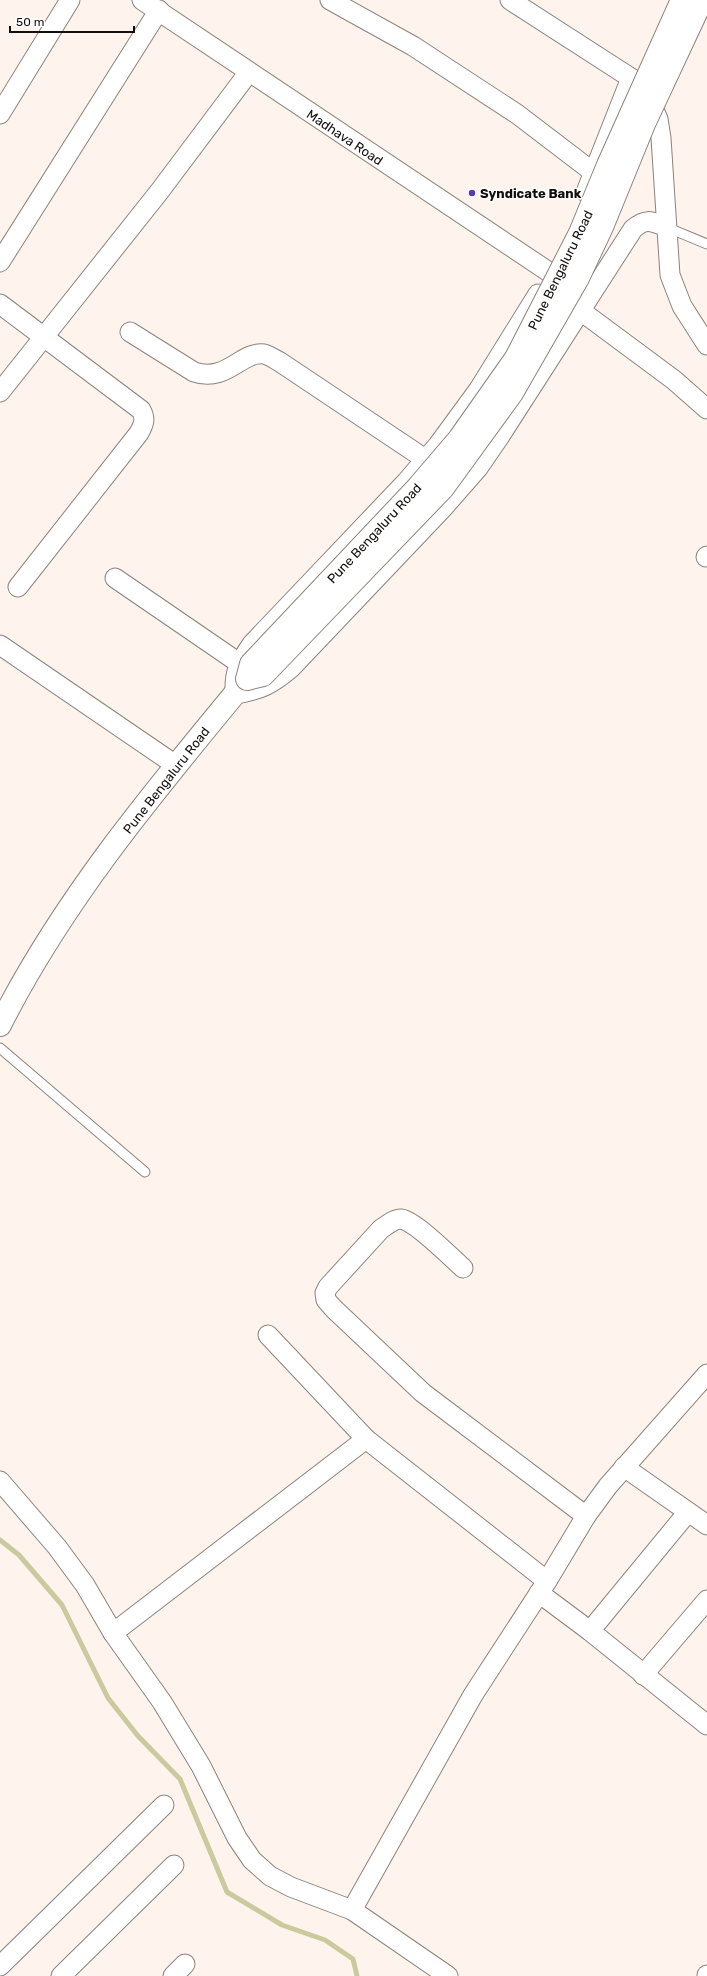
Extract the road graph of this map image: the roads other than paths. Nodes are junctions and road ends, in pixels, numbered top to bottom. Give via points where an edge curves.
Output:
1 (70, 0) edge
2 (142, 0) edge
3 (330, 0) edge
4 (510, 0) edge
5 (682, 0) edge
6 (702, 0) edge
7 (159, 10) junction
8 (249, 72) junction
9 (631, 78) junction
10 (0, 114) edge
11 (593, 172) junction
12 (666, 227) junction
13 (707, 244) edge
14 (0, 262) edge
15 (549, 272) junction
16 (0, 304) edge
17 (582, 311) junction
18 (130, 332) dead end
19 (43, 338) junction
20 (707, 345) edge
21 (0, 392) edge
22 (707, 409) edge
23 (425, 459) junction
24 (115, 578) dead end
25 (18, 587) dead end
26 (0, 645) edge
27 (240, 679) junction
28 (177, 766) junction
29 (0, 1025) edge
30 (0, 1048) edge
31 (145, 1172) dead end
32 (463, 1268) dead end
33 (268, 1335) dead end
34 (707, 1374) edge
35 (366, 1439) junction
36 (624, 1468) junction
37 (0, 1482) edge
38 (688, 1512) junction
39 (586, 1516) junction
40 (707, 1525) edge
41 (543, 1587) junction
42 (707, 1600) edge
43 (590, 1631) junction
44 (113, 1633) junction
45 (643, 1675) junction
46 (704, 1717) edge
47 (164, 1805) dead end
48 (174, 1865) dead end
49 (352, 1910) junction
50 (0, 1966) edge
51 (61, 1976) edge
52 (448, 1976) edge

1 - 10 street
2 - 7 street, Madhava Road
3 - 11 street via 413,46 517,114
4 - 9 street
5 - 27 main road, Pune Bengaluru Road, bridge via 580,232 516,358 459,439 418,487 251,664
6 - 27 main road, bridge via 644,124 581,272 512,393 443,488 263,675
7 - 8 street, Madhava Road
7 - 14 street
8 - 15 street, Madhava Road
8 - 19 street via 159,192
9 - 11 street
9 - 12 street via 647,94 658,119 666,198
11 - 15 street via 578,212
12 - 13 lane
12 - 17 street via 649,221 640,223 633,229
12 - 20 street via 670,275 682,306
15 - 23 street via 531,307 479,389
16 - 19 street
17 - 22 street via 674,380
17 - 27 street via 478,468 443,508 278,679 258,690
18 - 23 street via 194,372 205,375 218,373 250,356 264,354 280,362
19 - 21 street
19 - 25 street via 142,410 144,424
23 - 27 street via 252,644
24 - 27 street
26 - 28 street
27 - 28 main road, Pune Bengaluru Road
28 - 29 main road, Pune Bengaluru Road via 86,883 20,986
30 - 31 lane
32 - 39 street via 411,1223 400,1219 390,1222 382,1229 328,1287 325,1293 326,1300 423,1393
33 - 35 street
34 - 36 street
35 - 41 street
35 - 44 street
36 - 38 street
36 - 39 street
37 - 44 street via 57,1547 85,1585
38 - 40 street
38 - 43 street
39 - 41 street
41 - 43 street
41 - 49 street via 473,1695
42 - 45 street
43 - 45 street
44 - 49 street via 162,1702 201,1766 237,1838 252,1860 270,1876 291,1887
45 - 46 street
47 - 50 street
48 - 51 street
49 - 52 street

